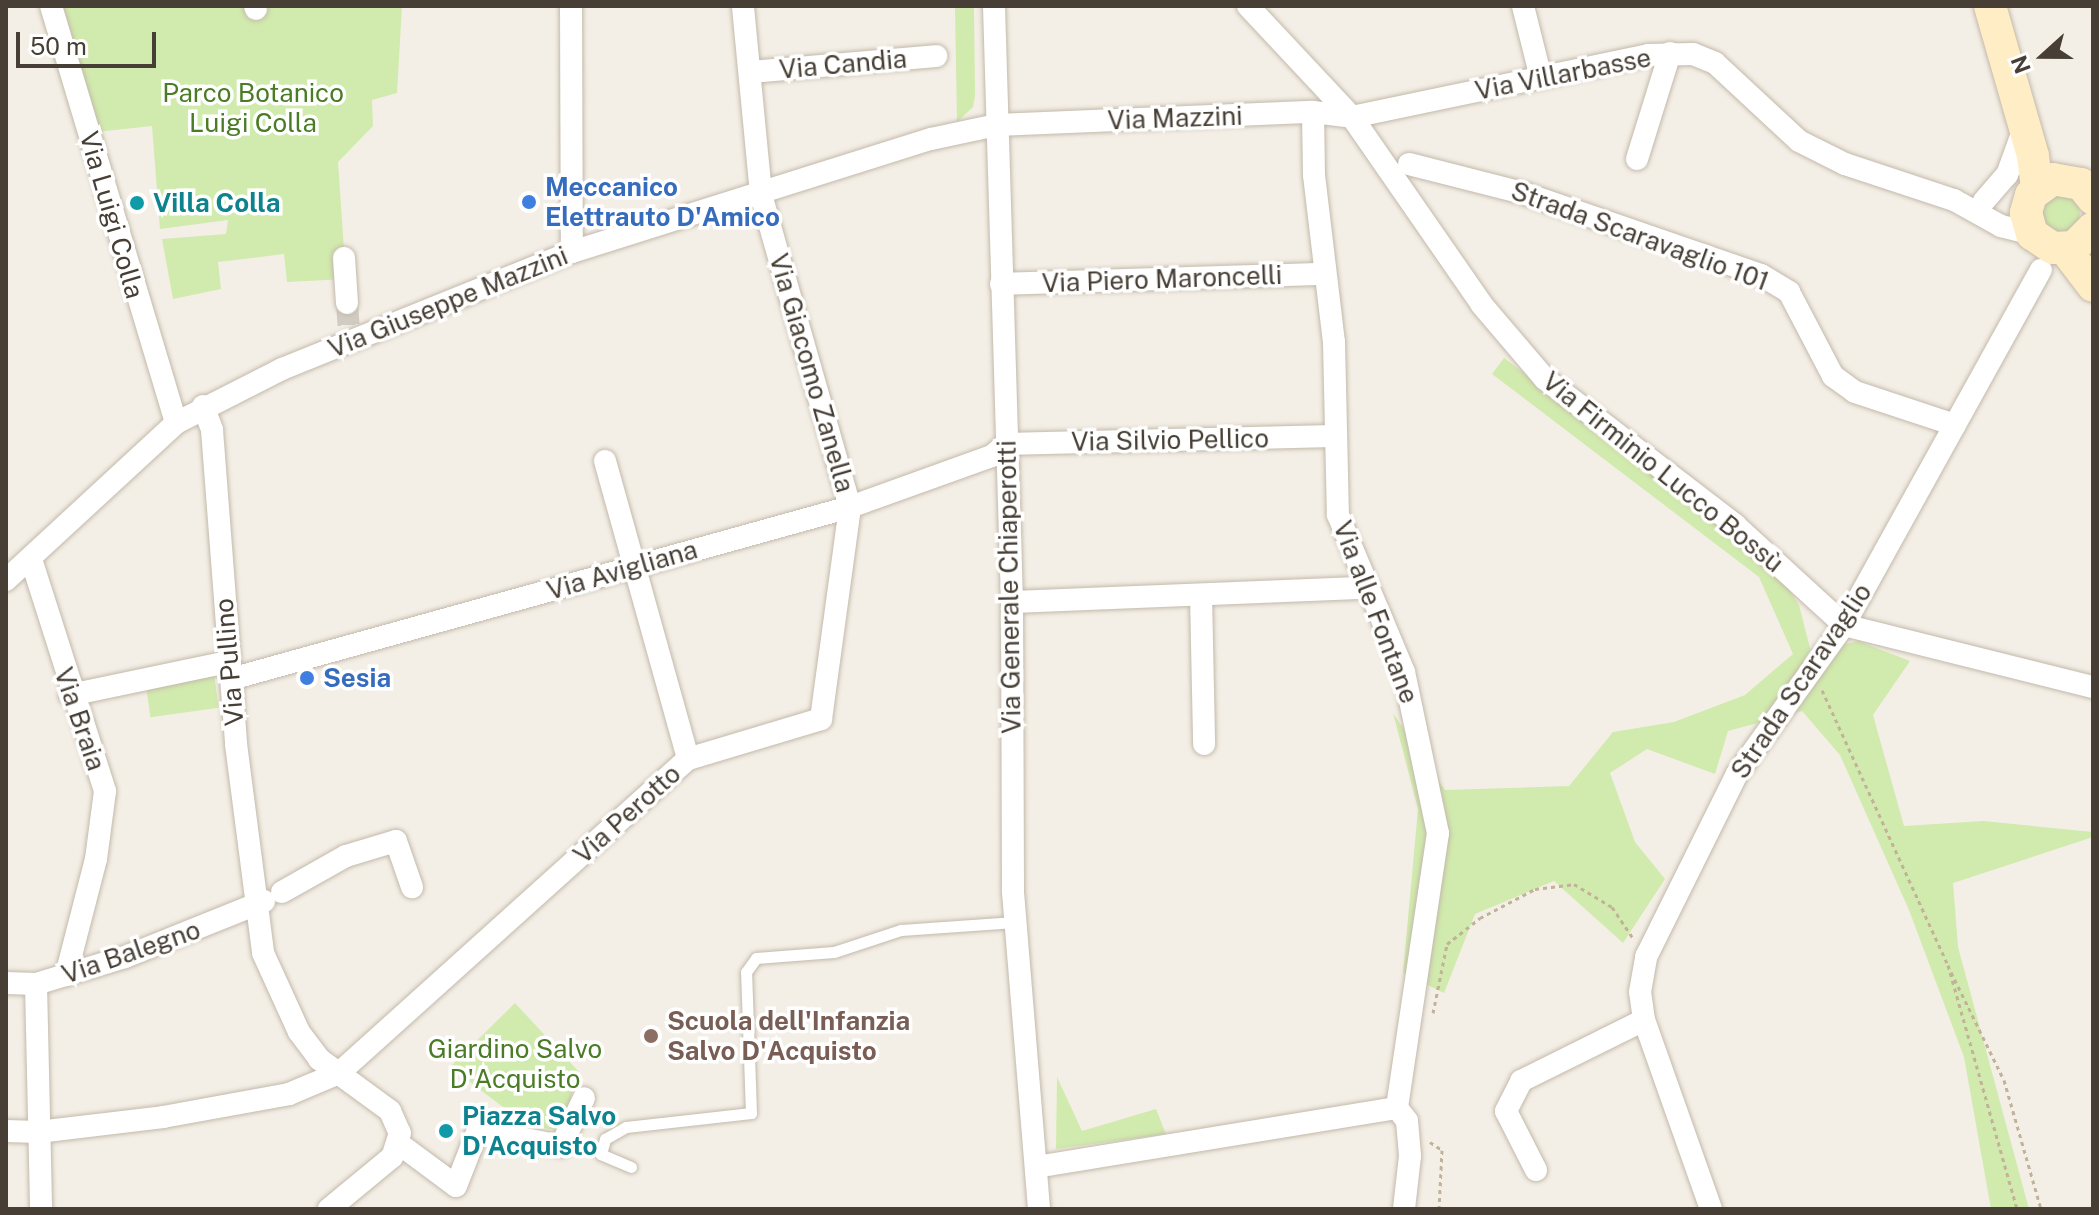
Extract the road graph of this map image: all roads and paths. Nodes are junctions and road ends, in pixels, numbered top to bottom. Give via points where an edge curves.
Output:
1 (51, 6) edge
2 (571, 6) edge
3 (743, 6) edge
4 (994, 6) edge
5 (1248, 6) edge
6 (1523, 6) edge
7 (1990, 6) edge
8 (1267, 16) edge
9 (1670, 53) junction
10 (936, 56) dead end
11 (2004, 63) junction
12 (750, 72) junction
13 (1541, 78) junction
14 (1313, 112) junction
15 (1352, 117) junction
16 (997, 125) junction
17 (2023, 131) junction
18 (1637, 159) dead end
19 (1409, 164) dead end
20 (2082, 189) edge
21 (761, 194) junction
22 (1954, 200) junction
23 (1984, 201) junction
24 (2058, 233) edge
25 (572, 252) junction
26 (344, 258) dead end
27 (1323, 274) junction
28 (1001, 284) junction
29 (2093, 286) edge
30 (347, 303) tunnel mouth
31 (203, 406) junction
32 (176, 423) junction
33 (1955, 425) junction
34 (1333, 436) junction
35 (1006, 444) junction
36 (605, 461) dead end
37 (850, 507) junction
38 (31, 559) junction
39 (632, 566) junction
40 (6, 580) edge
41 (1366, 588) junction
42 (1201, 595) junction
43 (1012, 602) junction
44 (1844, 625) junction
45 (1812, 669) junction
46 (230, 670) junction
47 (2093, 687) edge
48 (70, 695) junction
49 (1204, 744) dead end
50 (688, 759) junction
51 (412, 887) dead end
52 (266, 900) junction
53 (1015, 922) junction
54 (1646, 957) junction
55 (1948, 965) junction
56 (66, 975) junction
57 (19, 983) edge
58 (1644, 1020) junction
59 (1430, 1027) dead end
60 (339, 1073) junction
61 (584, 1098) dead end
62 (1397, 1108) junction
63 (6, 1131) edge
64 (38, 1132) junction
65 (1408, 1138) junction
66 (398, 1143) junction
67 (631, 1167) dead end
68 (1036, 1167) junction
69 (1536, 1170) dead end
70 (41, 1209) edge
71 (329, 1209) edge
72 (1039, 1209) edge
73 (1404, 1209) edge
74 (1439, 1209) edge
75 (1711, 1209) edge
76 (2017, 1209) edge
77 (2041, 1209) edge

1 - 32 street, Via Luigi Colla
2 - 25 street
3 - 12 street, Via Giacomo Zanella
4 - 16 street, Via Generale Chiaperotti
5 - 8 street
6 - 13 street
7 - 11 street
8 - 15 street
9 - 13 street, Via Villarbasse
9 - 18 street
9 - 22 street, Via Villarbasse via 1715,63 1799,141 1845,164
10 - 12 street, Via Candia
11 - 17 street
11 - 20 street
12 - 21 street, Via Giacomo Zanella
13 - 15 street, Via Villarbasse
14 - 15 street, Via Mazzini
14 - 16 street, Via Mazzini
14 - 27 street, Via alle Fontane
15 - 44 street, Via Firminio Lucco Bossù via 1482,305 1545,379 1735,525
16 - 21 street, Via Giuseppe Mazzini via 931,139
16 - 28 street, Via Generale Chiaperotti
17 - 23 street via 2007,175
17 - 24 street
19 - 33 street, Strada Scaravaglio 101 via 1470,176 1761,275 1789,292 1833,376 1855,392
20 - 24 street via 2053,179
21 - 25 street, Via Giuseppe Mazzini
21 - 37 street, Via Giacomo Zanella
22 - 23 street, Via Villarbasse
22 - 24 street, Via Villarbasse via 2001,226
23 - 24 street, Via Villarbasse
24 - 29 street
24 - 33 street, Strada Scaravaglio
25 - 31 street, Via Giuseppe Mazzini via 349,338
26 - 30 street
27 - 28 street, Via Piero Maroncelli
27 - 34 street, Via alle Fontane via 1334,342
28 - 35 street, Via Generale Chiaperotti
31 - 32 street, Via Giuseppe Mazzini
31 - 46 street, Via Pullino via 212,430
32 - 38 street, Via Giuseppe Mazzini
33 - 44 street, Strada Scaravaglio
34 - 35 street, Via Silvio Pellico
34 - 41 street, Via alle Fontane via 1338,515
35 - 37 street, Via Avigliana via 992,456
35 - 43 street, Via Generale Chiaperotti
36 - 39 street
37 - 39 street, Via Avigliana
37 - 50 street, Via Perotto via 821,719
38 - 40 street, Via Giuseppe Mazzini
38 - 48 street, Via Braia
39 - 46 street, Via Avigliana via 307,660
39 - 50 street
41 - 42 street
41 - 62 street, Via alle Fontane via 1404,672 1438,833
42 - 43 street
42 - 49 street
43 - 53 street, Via Generale Chiaperotti
44 - 45 street, Strada Scaravaglio
44 - 47 street
45 - 54 street, Strada Scaravaglio via 1737,774
45 - 55 path
46 - 48 street, Via Avigliana
46 - 52 street, Via Pullino
48 - 56 street, Via Braia via 105,791 96,859
50 - 60 street, Via Perotto
51 - 52 street via 396,841 346,856
52 - 56 street, Via Balegno
52 - 60 street, Via Pullino via 263,953 286,1008 319,1059
53 - 67 lane via 901,930 834,952 756,958 746,972 751,1113 626,1127 605,1139 601,1154
53 - 68 street, Via Generale Chiaperotti
54 - 58 street, Strada Scaravaglio via 1640,992
54 - 59 path via 1612,907 1587,891 1574,884 1535,889 1480,918 1447,944
55 - 76 path
55 - 77 path via 2004,1080
56 - 57 street, Via Balegno
57 - 64 street
58 - 69 street via 1521,1081 1506,1111
58 - 75 street, Strada Scaravaglio
60 - 64 street, Via Perotto via 289,1094
60 - 66 street, Via Pullino via 390,1111 398,1124
61 - 66 street via 561,1146 478,1130 456,1186
62 - 65 street, Via alle Fontane via 1407,1121
62 - 68 street
63 - 64 street, Via Perotto
64 - 70 street
65 - 73 street, Via alle Fontane
65 - 74 path via 1419,1149 1433,1140 1442,1150
66 - 71 street via 392,1157
68 - 72 street

